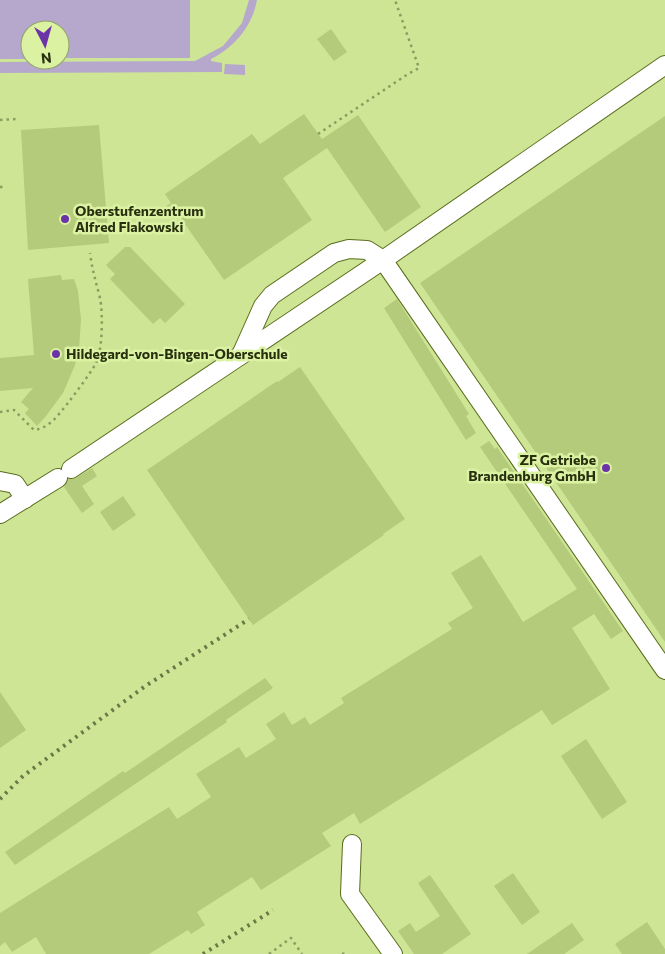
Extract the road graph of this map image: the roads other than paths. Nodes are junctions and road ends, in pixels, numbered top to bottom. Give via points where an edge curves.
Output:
1 (665, 64) edge
2 (383, 260) junction
3 (241, 355) junction
4 (0, 481) edge
5 (25, 499) junction
6 (0, 514) edge
7 (665, 670) edge
8 (352, 844) dead end
9 (393, 954) edge

1 - 2 lane
2 - 3 lane
2 - 3 lane via 367,250 349,249 334,253 272,295 263,306
2 - 7 lane
3 - 5 lane
4 - 5 lane via 15,484
5 - 6 lane
8 - 9 lane via 350,894

